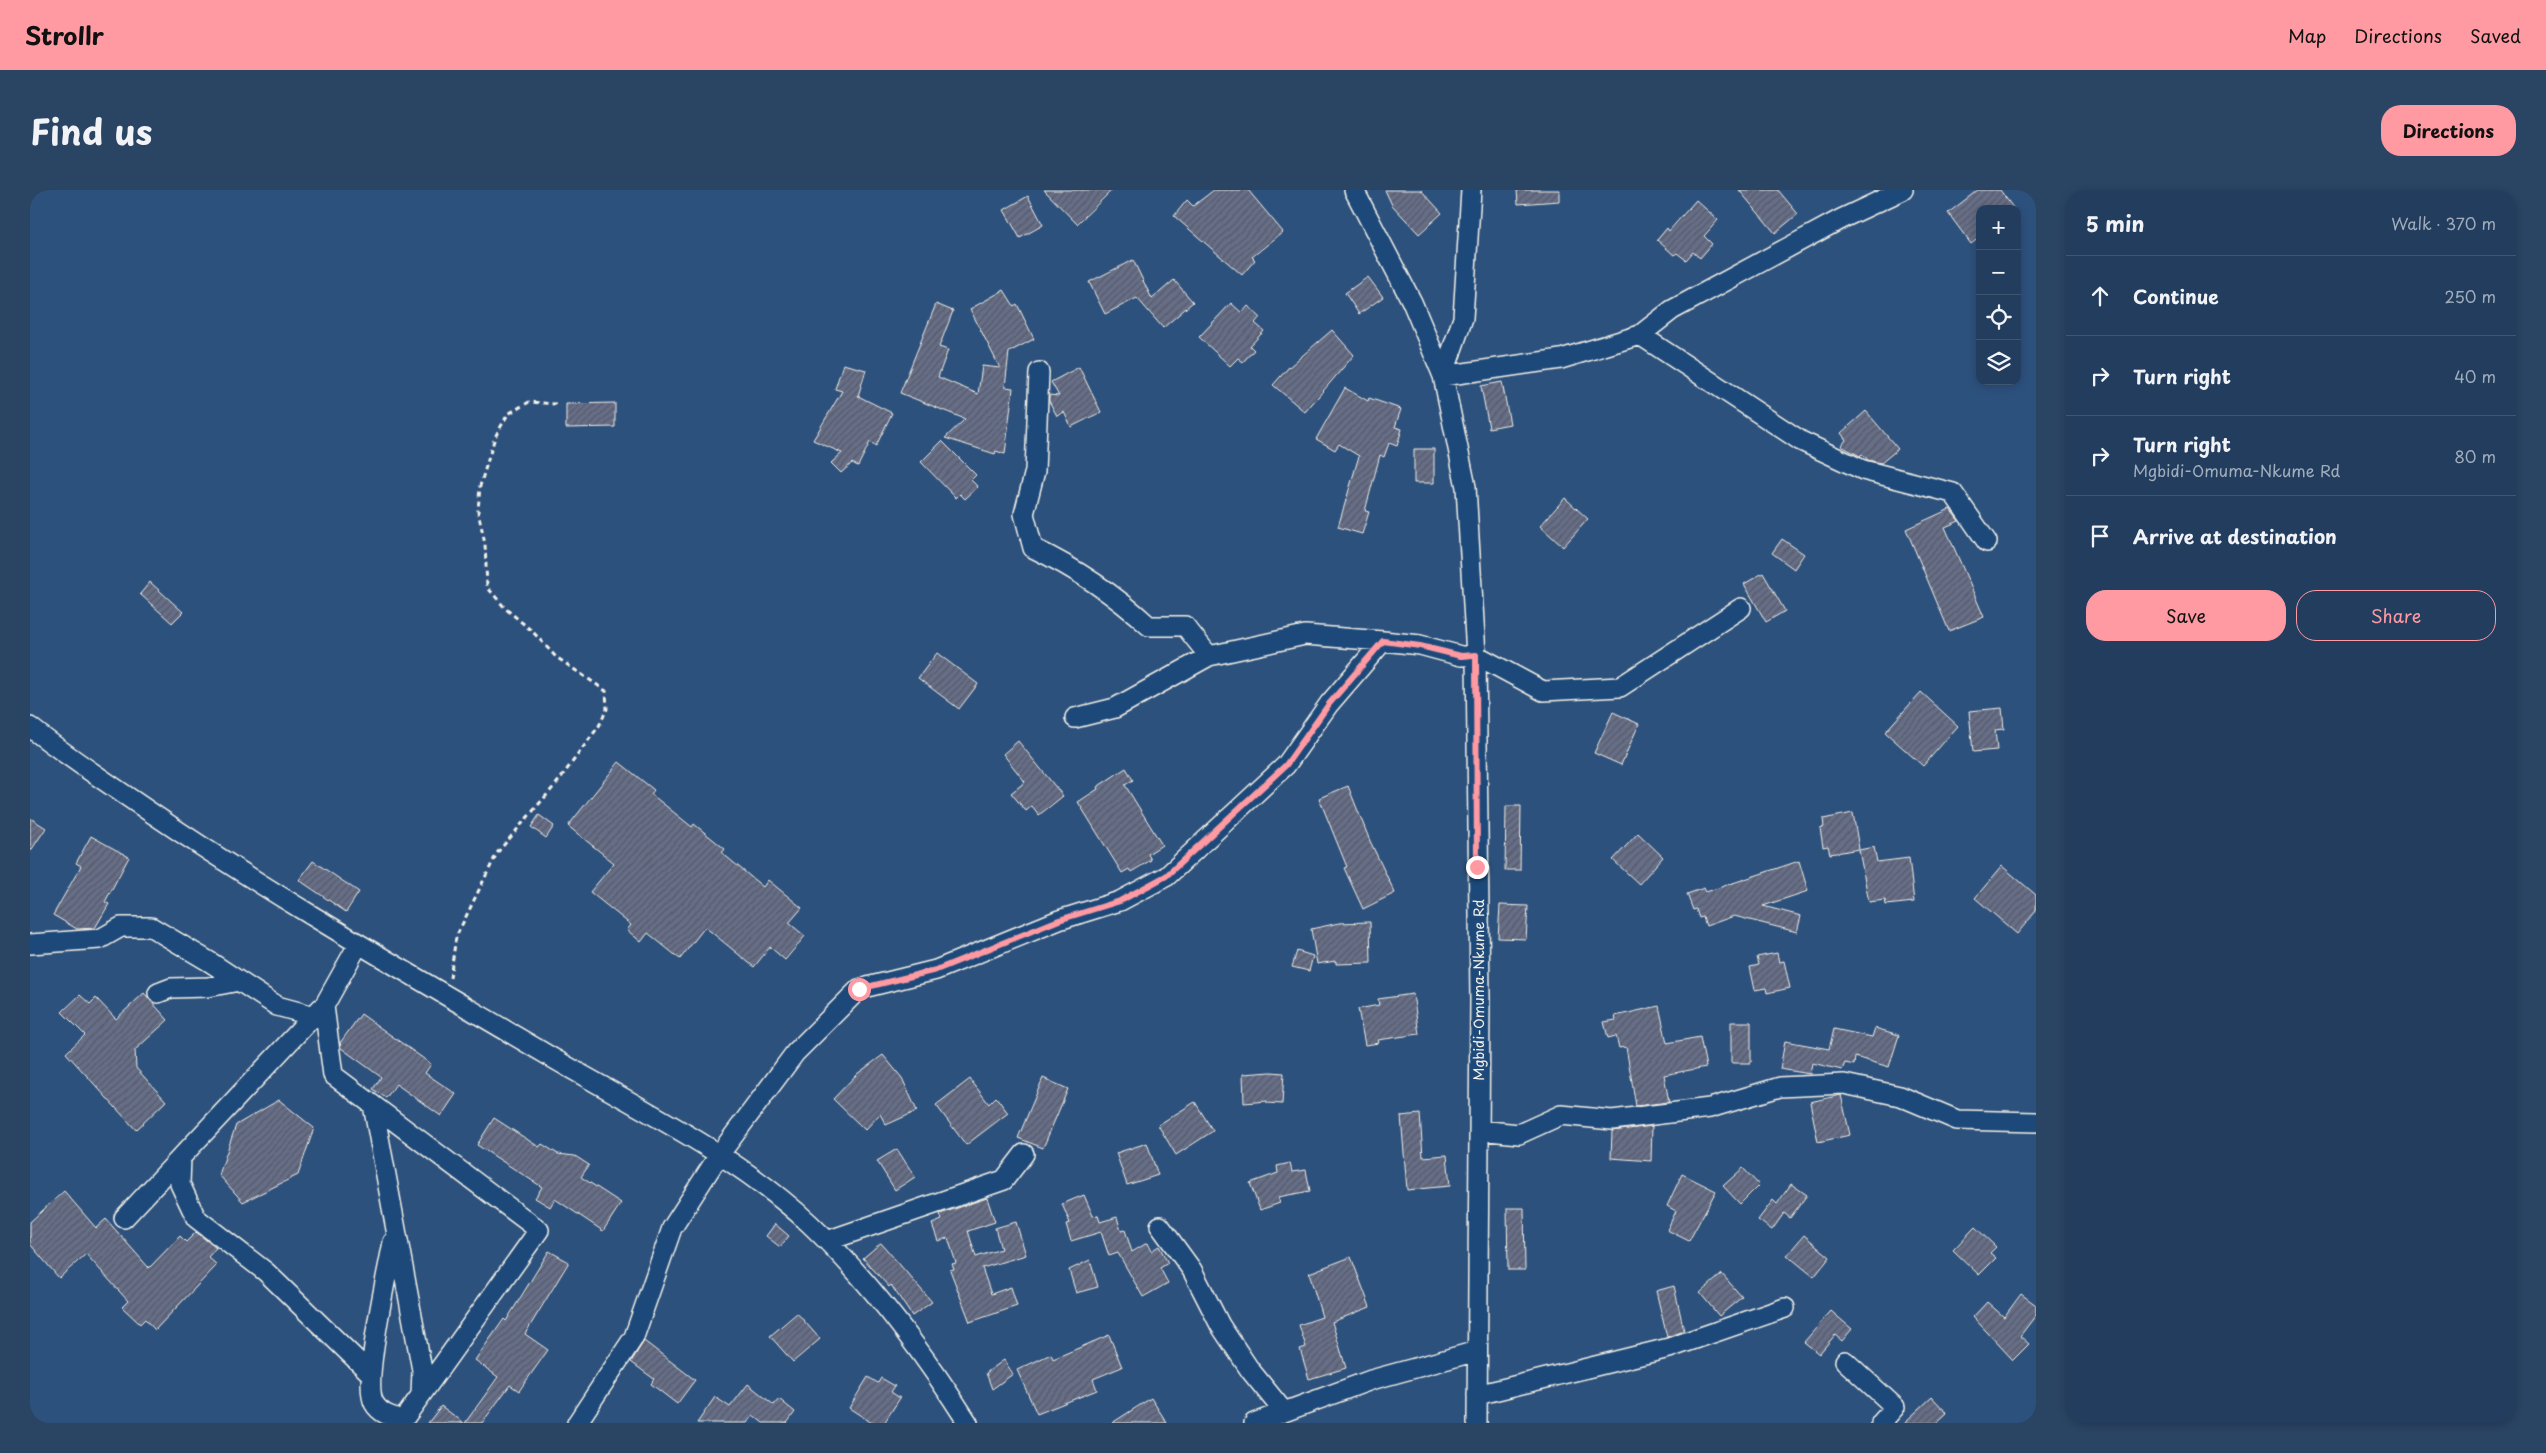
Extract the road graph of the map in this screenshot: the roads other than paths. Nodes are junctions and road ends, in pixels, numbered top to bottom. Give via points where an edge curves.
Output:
1 (1354, 190) edge
2 (1471, 190) edge
3 (1904, 190) edge
4 (1640, 335) junction
5 (1039, 372) dead end
6 (1443, 376) junction
7 (1987, 542) dead end
8 (1740, 608) dead end
9 (1383, 641) junction
10 (1476, 655) junction
11 (1209, 656) junction
12 (1075, 718) dead end
13 (30, 727) edge
14 (30, 944) edge
15 (358, 945) junction
16 (239, 981) junction
17 (158, 993) dead end
18 (319, 1011) junction
19 (373, 1105) junction
20 (2036, 1122) edge
21 (1479, 1130) junction
22 (1024, 1154) dead end
23 (718, 1155) junction
24 (181, 1157) junction
25 (124, 1218) dead end
26 (1160, 1226) dead end
27 (396, 1228) junction
28 (827, 1241) junction
29 (1784, 1308) dead end
30 (1477, 1351) junction
31 (1844, 1361) dead end
32 (371, 1374) junction
33 (1477, 1395) junction
34 (421, 1396) junction
35 (1284, 1412) junction
36 (402, 1422) edge
37 (577, 1423) edge
38 (968, 1423) edge
39 (1254, 1423) edge
40 (1477, 1423) edge
41 (1881, 1423) edge

1 - 6 street, Mgbidi-Omuma-Nkume Rd via 1412,302
2 - 6 street via 1464,318
3 - 4 street via 1841,219 1672,310
4 - 6 street via 1561,359
4 - 7 street via 1801,440 1863,470 1953,493
5 - 11 street via 1035,471 1024,514 1033,548 1116,596 1149,626 1185,626
6 - 10 street, Mgbidi-Omuma-Nkume Rd via 1466,486
8 - 10 street via 1620,688 1543,691
9 - 10 street via 1461,656
9 - 11 street via 1305,635
9 - 23 street via 1329,704 1286,765 1166,876 1120,901 1059,920 936,970 859,989 795,1053
10 - 21 street, Mgbidi-Omuma-Nkume Rd
11 - 12 street via 1115,708
13 - 15 street via 230,866
14 - 16 street via 100,938 122,927 151,927
15 - 18 street
15 - 23 street
16 - 17 street via 208,987 171,988
16 - 18 street via 277,1006
18 - 19 street via 334,1075
18 - 24 street
19 - 27 street
19 - 34 street via 539,1230
20 - 21 street via 1957,1120 1900,1096 1844,1084 1780,1087 1710,1108 1612,1120 1561,1116 1518,1134
21 - 30 street, Mgbidi-Omuma-Nkume Rd
22 - 28 street via 1004,1180
23 - 28 street via 768,1189
23 - 37 street via 672,1228 634,1337
24 - 25 street
24 - 32 street via 180,1184 196,1218 266,1272
26 - 35 street via 1192,1270 1220,1325 1250,1370
27 - 32 street
27 - 34 street via 422,1370
28 - 38 street via 933,1368
29 - 33 street via 1669,1348
30 - 33 street, Mgbidi-Omuma-Nkume Rd
30 - 35 street via 1371,1380
31 - 41 street via 1895,1407
32 - 36 street via 373,1402 386,1416
33 - 40 street, Mgbidi-Omuma-Nkume Rd
34 - 36 street
35 - 39 street

